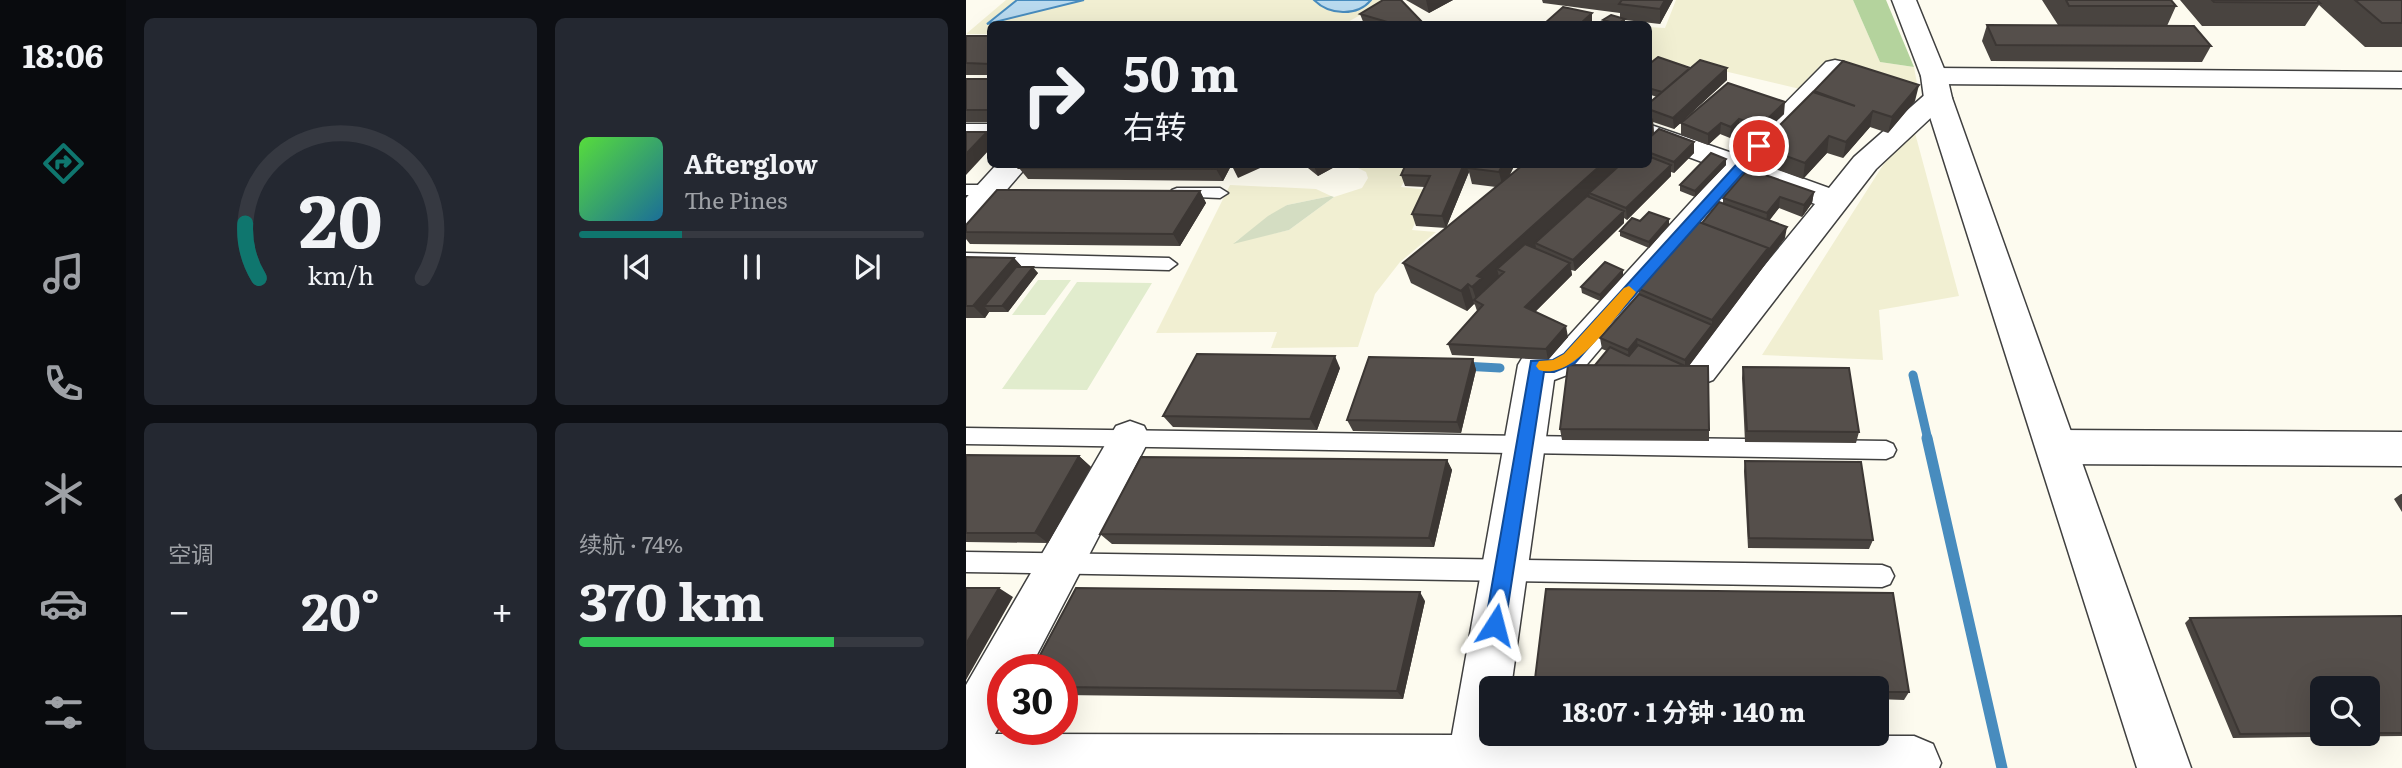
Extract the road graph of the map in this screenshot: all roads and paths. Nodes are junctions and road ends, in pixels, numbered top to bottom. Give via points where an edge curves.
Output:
1 (1904, 0) edge
2 (1835, 68) edge
3 (2402, 80) edge
4 (1936, 87) junction
5 (966, 128) edge
6 (987, 128) edge
7 (1652, 133) edge
8 (1740, 166) junction
9 (997, 184) edge
10 (1166, 192) edge
11 (1220, 193) dead end
12 (1835, 201) junction
13 (966, 217) edge
14 (966, 259) edge
15 (1168, 264) dead end
16 (1700, 370) edge
17 (966, 436) edge
18 (1130, 438) junction
19 (1524, 444) junction
20 (2056, 447) junction
21 (2402, 449) edge
22 (1886, 450) dead end
23 (966, 562) edge
24 (1061, 564) junction
25 (1504, 570) junction
26 (1882, 576) dead end
27 (966, 736) edge
28 (966, 761) edge
29 (1914, 762) dead end
30 (1473, 765) edge
31 (2164, 768) edge

1 - 4 street
2 - 8 street
3 - 4 street
4 - 12 street
4 - 20 street
5 - 6 lane
7 - 8 street
8 - 12 street
8 - 19 street via 1570,359 1554,366 1537,365
9 - 13 street
10 - 11 lane
12 - 16 street
14 - 15 lane
17 - 18 lane
18 - 19 lane
18 - 24 street
19 - 22 lane
19 - 25 street
20 - 21 street
20 - 31 street
23 - 24 lane
24 - 25 lane
24 - 27 street
25 - 26 lane
25 - 30 street
28 - 30 street
29 - 30 street

